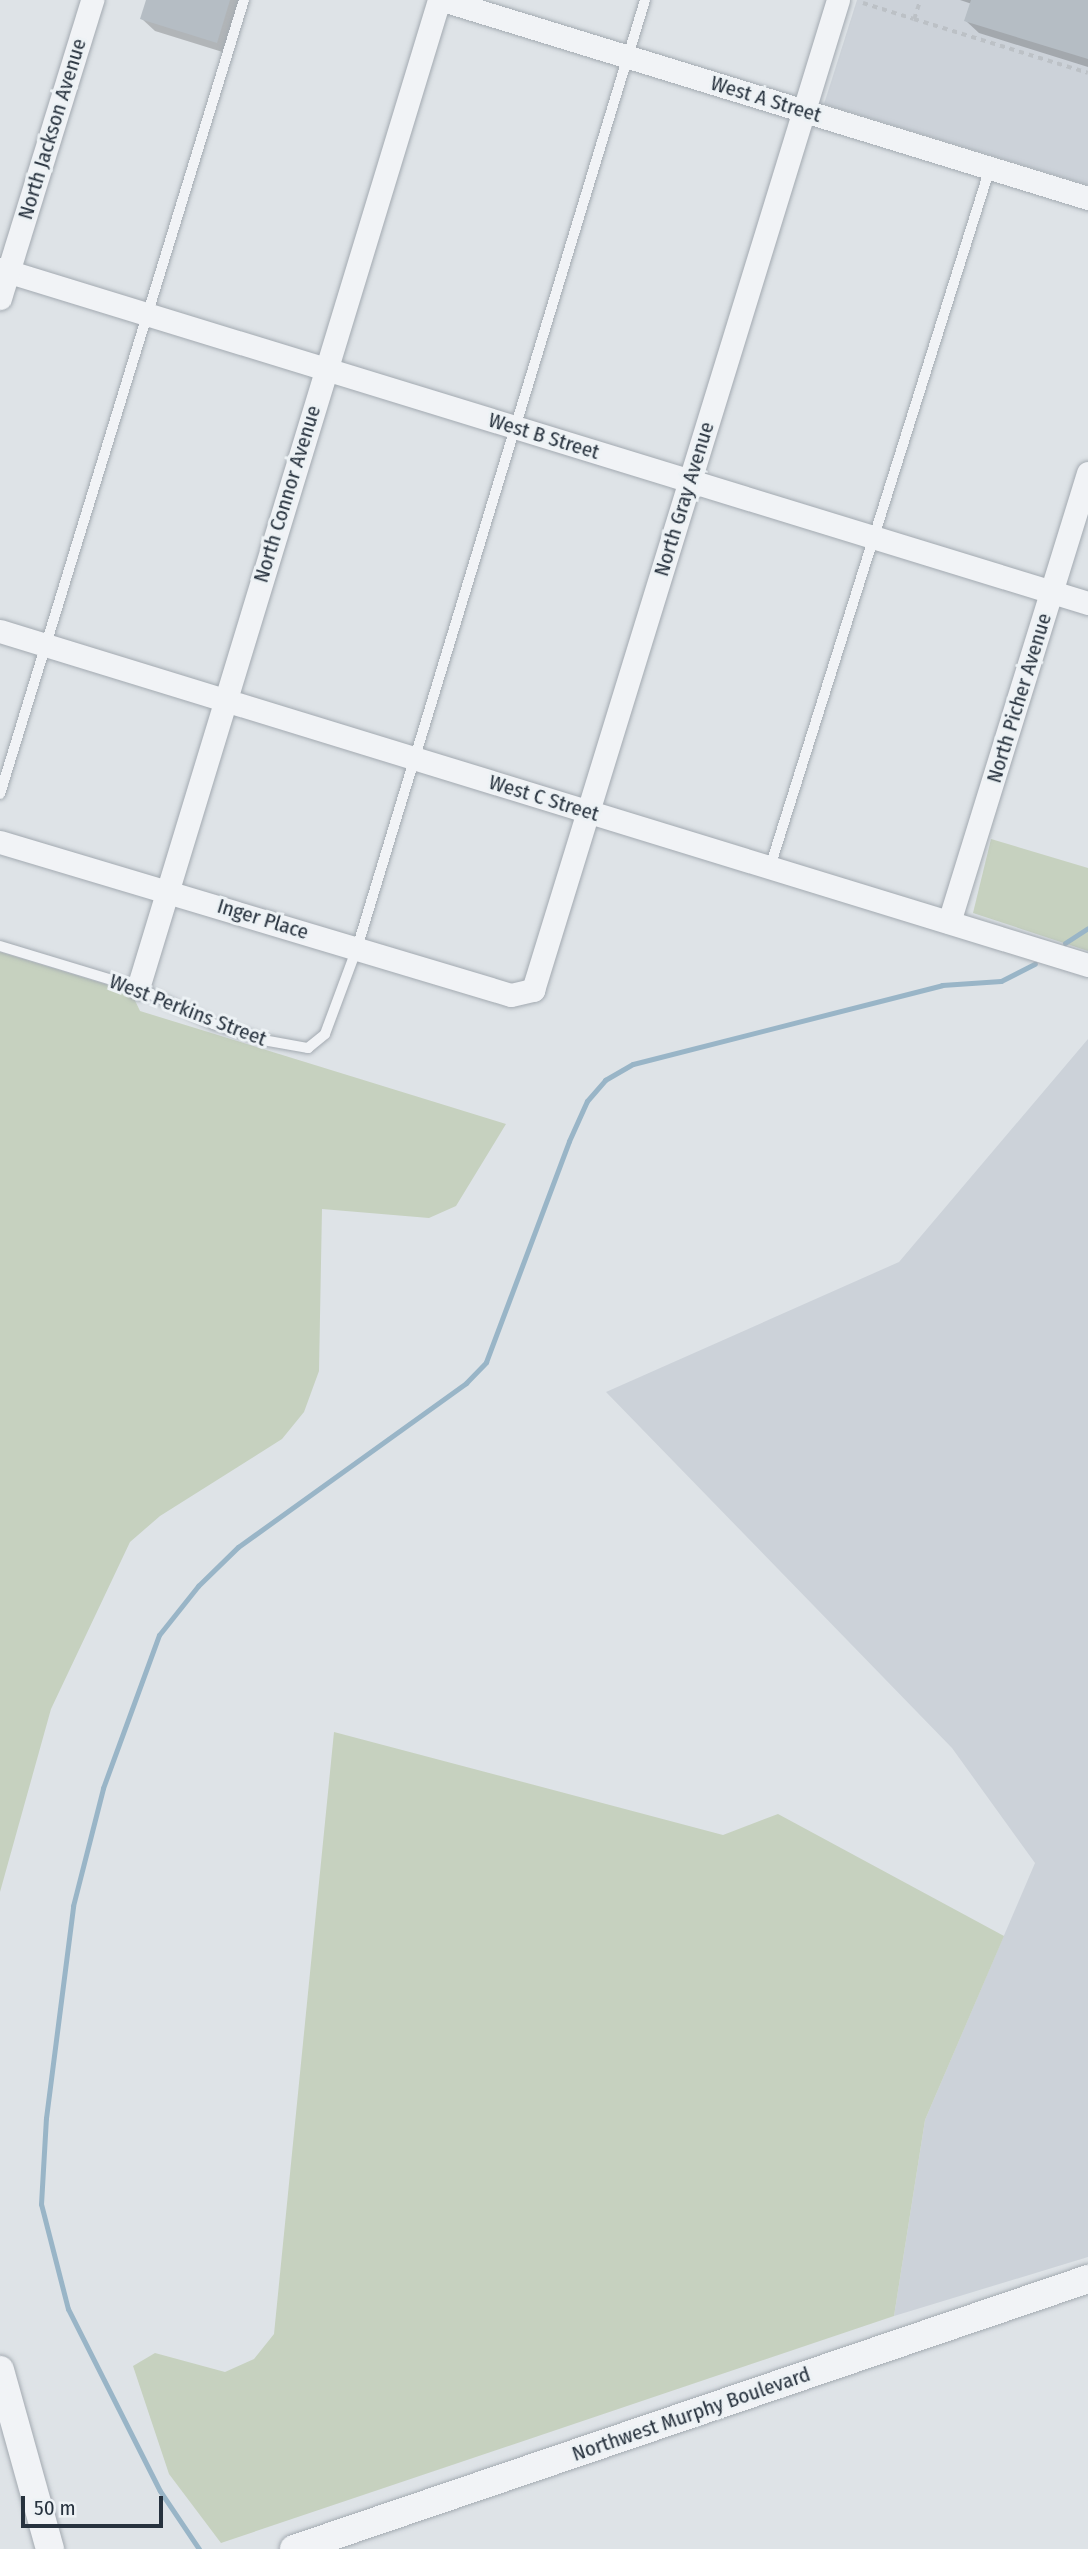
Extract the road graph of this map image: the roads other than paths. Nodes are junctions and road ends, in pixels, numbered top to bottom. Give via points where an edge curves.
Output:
1 (92, 0) edge
2 (244, 0) edge
3 (441, 0) edge
4 (645, 0) edge
5 (838, 0) edge
6 (628, 57) junction
7 (804, 111) junction
8 (990, 168) junction
9 (1088, 198) edge
10 (4, 270) edge
11 (0, 298) edge
12 (148, 314) junction
13 (326, 369) junction
14 (516, 427) junction
15 (1088, 473) edge
16 (689, 480) junction
17 (874, 537) junction
18 (1052, 592) junction
19 (1088, 603) edge
20 (0, 631) edge
21 (46, 645) junction
22 (224, 700) junction
23 (415, 758) junction
24 (0, 794) edge
25 (590, 812) junction
26 (0, 842) edge
27 (770, 867) junction
28 (165, 889) junction
29 (949, 922) junction
30 (0, 946) edge
31 (357, 948) junction
32 (1088, 965) edge
33 (138, 988) junction
34 (526, 995) joint
35 (1088, 2279) edge
36 (0, 2370) edge
37 (50, 2549) edge
38 (294, 2549) edge

1 - 10 street, North Jackson Avenue
2 - 12 lane
3 - 6 street, West A Street
3 - 13 street, North Connor Avenue
4 - 6 lane
5 - 7 street, North Gray Avenue
6 - 7 street, West A Street
6 - 14 lane
7 - 8 street, West A Street
7 - 16 street, North Gray Avenue
8 - 9 street, West A Street
8 - 17 lane
10 - 11 street, North Jackson Avenue
10 - 12 street, West B Street
12 - 13 street, West B Street
12 - 21 lane
13 - 14 street, West B Street
13 - 22 street, North Connor Avenue
14 - 16 street, West B Street
14 - 23 lane
15 - 18 street, North Picher Avenue
16 - 17 street, West B Street
16 - 25 street, North Gray Avenue
17 - 18 street, West B Street
17 - 27 lane
18 - 19 street, West B Street
18 - 29 street, North Picher Avenue
20 - 21 street, West C Street
21 - 22 street, West C Street
21 - 24 lane
22 - 23 street, West C Street
22 - 28 street, North Connor Avenue
23 - 25 street, West C Street
23 - 31 lane
25 - 27 street, West C Street
25 - 34 street, North Gray Avenue via 537,982
26 - 28 street, Inger Place
27 - 29 street, West C Street
28 - 31 street, Inger Place
28 - 33 street, North Connor Avenue
29 - 32 street, West C Street
30 - 33 lane, West Perkins Street
31 - 33 lane, West Perkins Street via 325,1034 308,1048 213,1024
31 - 34 street, Inger Place
35 - 38 street, Northwest Murphy Boulevard
36 - 37 street

